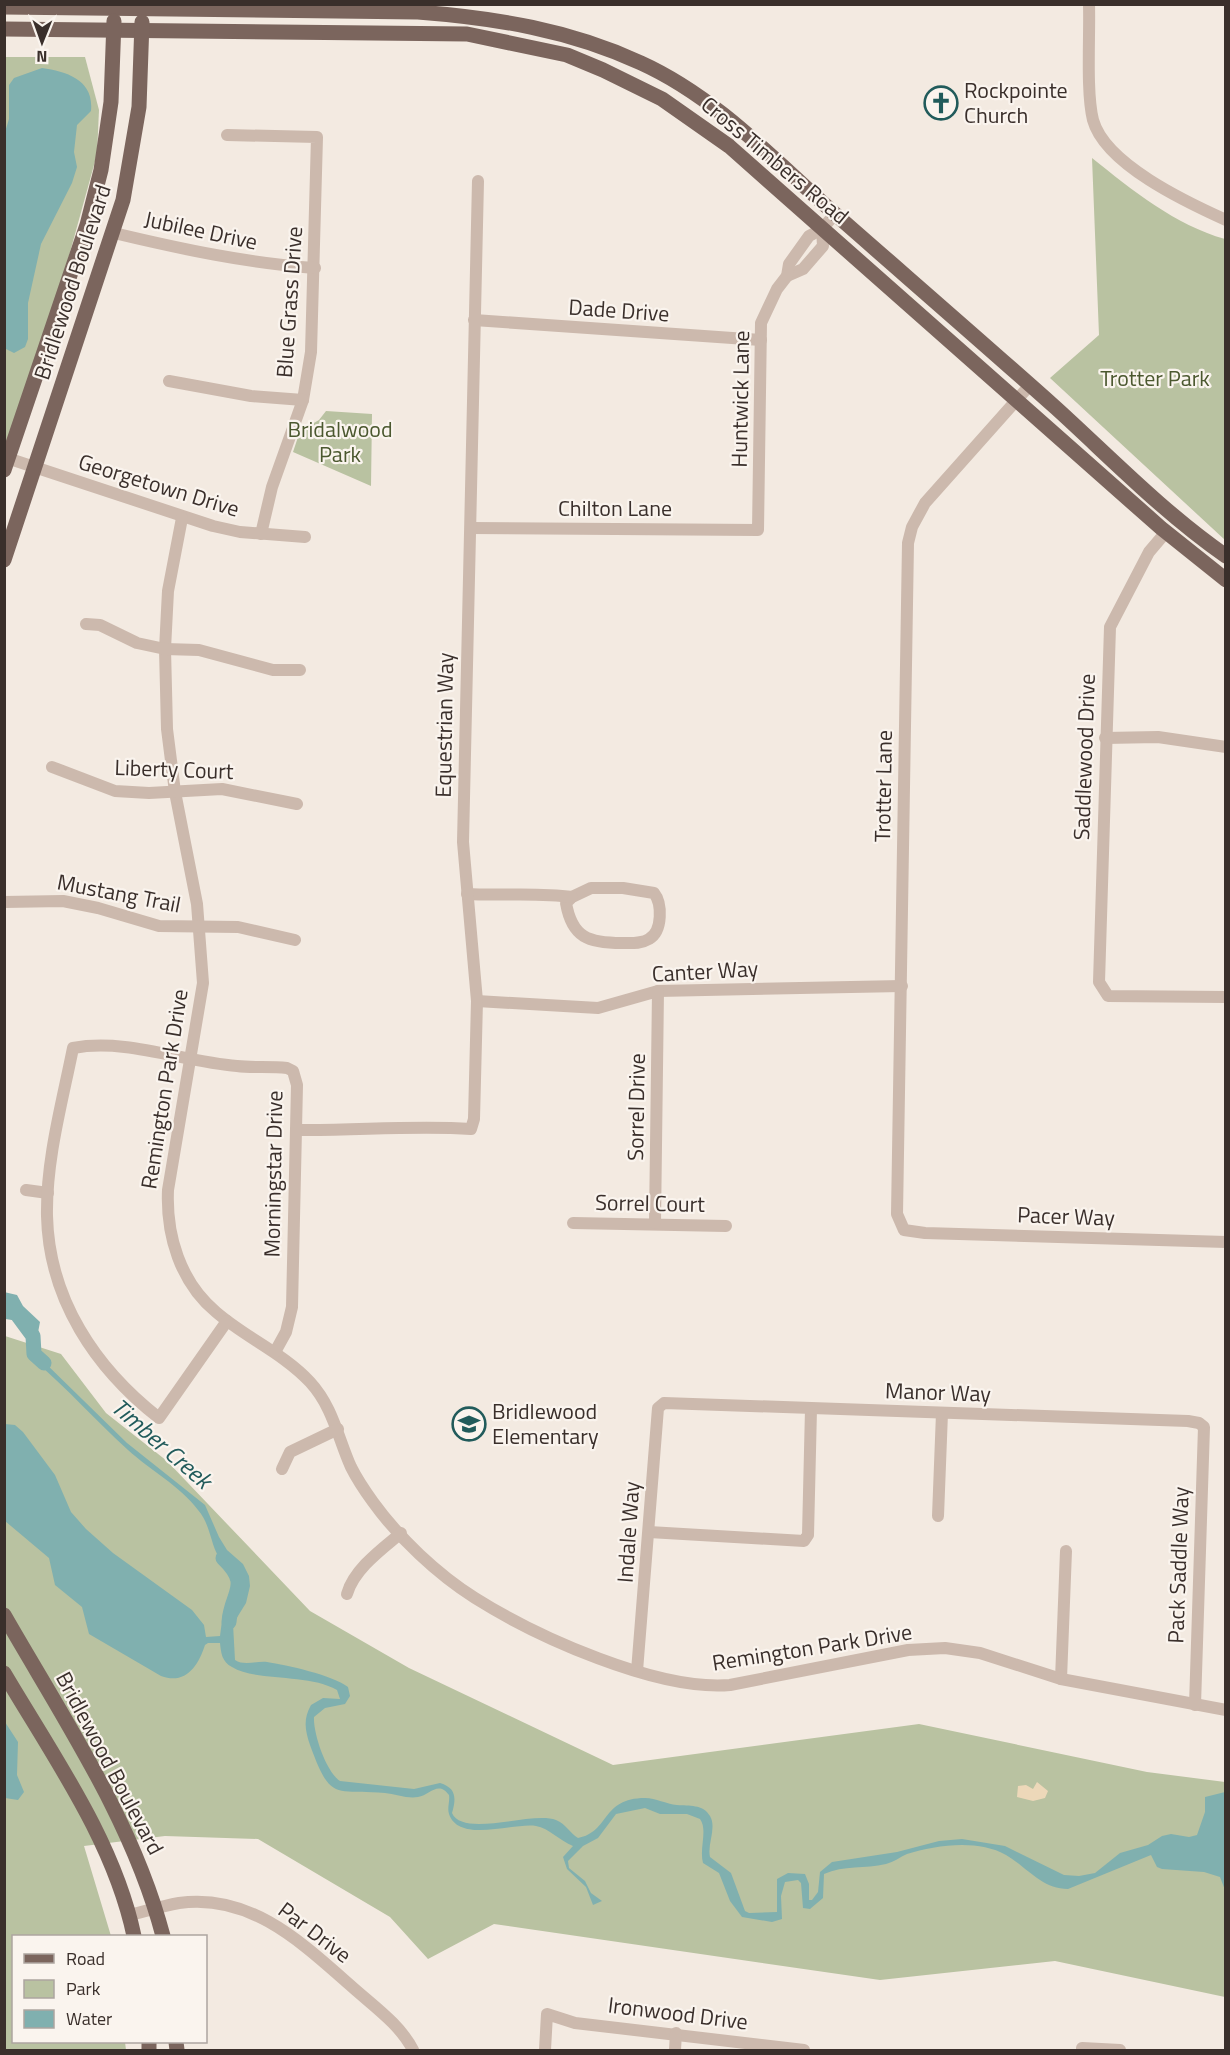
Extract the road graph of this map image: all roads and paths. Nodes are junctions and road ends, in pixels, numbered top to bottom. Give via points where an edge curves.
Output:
1 (1089, 4) edge
2 (4, 7) edge
3 (114, 7) edge
4 (143, 7) edge
5 (467, 15) junction
6 (4, 29) edge
7 (114, 31) junction
8 (142, 31) junction
9 (466, 34) junction
10 (227, 135) dead end
11 (478, 181) dead end
12 (835, 214) junction
13 (1226, 220) edge
14 (822, 229) junction
15 (114, 233) junction
16 (315, 268) junction
17 (474, 320) junction
18 (761, 340) junction
19 (169, 381) dead end
20 (1030, 386) junction
21 (303, 400) junction
22 (1016, 400) junction
23 (6, 462) edge
24 (35, 468) junction
25 (182, 518) junction
26 (471, 528) junction
27 (758, 530) joint
28 (1166, 532) junction
29 (261, 534) junction
30 (305, 537) dead end
31 (1226, 556) edge
32 (4, 560) edge
33 (1226, 580) edge
34 (86, 624) dead end
35 (165, 649) junction
36 (300, 670) dead end
37 (1105, 738) junction
38 (1226, 747) edge
39 (52, 767) dead end
40 (175, 792) junction
41 (297, 804) dead end
42 (467, 894) junction
43 (572, 897) junction
44 (4, 902) edge
45 (200, 927) junction
46 (295, 940) dead end
47 (902, 986) junction
48 (658, 991) junction
49 (1226, 997) edge
50 (477, 1001) junction
51 (192, 1059) junction
52 (296, 1130) junction
53 (26, 1190) dead end
54 (48, 1192) junction
55 (573, 1223) dead end
56 (655, 1223) junction
57 (726, 1226) dead end
58 (904, 1230) joint
59 (1226, 1242) edge
60 (227, 1321) junction
61 (274, 1352) junction
62 (668, 1403) joint
63 (811, 1409) junction
64 (942, 1413) junction
65 (1204, 1427) joint
66 (338, 1429) junction
67 (282, 1469) dead end
68 (938, 1516) dead end
69 (649, 1532) junction
70 (401, 1533) junction
71 (1066, 1551) dead end
72 (347, 1594) dead end
73 (7, 1624) edge
74 (637, 1671) junction
75 (4, 1673) edge
76 (1061, 1678) junction
77 (1195, 1705) junction
78 (1226, 1710) edge
79 (156, 1908) junction
80 (130, 1915) junction
81 (134, 1935) edge
82 (163, 1935) edge
83 (676, 2033) junction
84 (1082, 2049) edge
85 (413, 2050) edge
86 (545, 2050) edge
87 (675, 2050) edge
88 (804, 2050) edge
89 (1120, 2050) edge

1 - 13 street via 1093,119 1101,139 1114,155 1184,201
2 - 3 main road, Cross Timbers Road
3 - 4 main road, Cross Timbers Road
3 - 7 main road, Bridlewood Boulevard
4 - 5 main road, Cross Timbers Road
4 - 8 main road, Bridlewood Boulevard
5 - 9 main road
5 - 12 main road, Cross Timbers Road via 526,24 577,38 660,73 739,127
6 - 7 main road, Cross Timbers Road
7 - 8 main road, Cross Timbers Road
7 - 23 main road, Bridlewood Boulevard via 110,110 98,185
8 - 9 main road, Cross Timbers Road
8 - 15 main road, Bridlewood Boulevard via 135,142
9 - 14 main road, Cross Timbers Road via 567,56 635,84 729,146
10 - 16 street, Blue Grass Drive via 317,137
11 - 17 street, Equestrian Way
12 - 14 street, Huntwick Lane
12 - 20 main road, Cross Timbers Road
14 - 18 street, Huntwick Lane via 823,246 803,269 787,276 768,307 761,323
14 - 22 main road, Cross Timbers Road
15 - 16 street, Jubilee Drive via 224,258
15 - 24 main road, Bridlewood Boulevard
16 - 21 street, Blue Grass Drive via 313,330
17 - 18 street, Dade Drive
17 - 26 street, Equestrian Way
18 - 27 street, Huntwick Lane
19 - 21 street via 250,396
20 - 22 street, Trotter Lane
20 - 31 main road, Cross Timbers Road via 1178,519
21 - 29 street, Blue Grass Drive via 272,487
22 - 28 main road, Cross Timbers Road
22 - 47 street, Trotter Lane via 925,503 908,543
23 - 24 street, Georgetown Drive
24 - 25 street, Georgetown Drive
24 - 32 main road, Bridlewood Boulevard
25 - 29 street, Georgetown Drive
25 - 35 street, Remington Park Drive via 168,591
26 - 27 street, Chilton Lane
26 - 42 street, Equestrian Way via 463,842
28 - 33 main road, Cross Timbers Road
28 - 37 street, Saddlewood Drive via 1149,552 1110,627
29 - 30 street, Georgetown Drive
34 - 35 street via 100,625 137,643
35 - 36 street via 216,654 273,670
35 - 40 street, Remington Park Drive via 167,729
37 - 38 street via 1158,737
37 - 49 street, Saddlewood Drive via 1099,982 1108,996
39 - 40 street, Liberty Court via 115,791
40 - 41 street, Liberty Court via 222,789
40 - 45 street, Remington Park Drive
42 - 43 street via 544,893
42 - 50 street, Equestrian Way
43 - 43 street via 566,903 569,920 580,934 595,943 636,943 655,933 661,907 654,892 591,888
44 - 45 street, Mustang Trail via 63,902 159,926
45 - 46 street, Mustang Trail via 245,927
45 - 51 street, Remington Park Drive via 203,983
47 - 48 street, Canter Way
47 - 58 street, Trotter Lane via 897,1214
48 - 50 street, Canter Way via 598,1008
48 - 56 street, Sorrel Drive
50 - 52 street, Equestrian Way via 475,1110 471,1129 399,1126 371,1131
51 - 52 street, Morningstar Drive via 293,1071 297,1086
51 - 54 street, Morningstar Drive via 88,1045 73,1048
51 - 60 street, Remington Park Drive via 171,1172 169,1221 176,1253 189,1281
52 - 61 street, Morningstar Drive via 292,1314
53 - 54 street
54 - 60 street via 52,1258 76,1325 104,1367 159,1418
55 - 56 street, Sorrel Court
56 - 57 street, Sorrel Court
58 - 59 street, Pacer Way
60 - 61 street, Remington Park Drive
61 - 66 street, Remington Park Drive via 312,1384 326,1402
62 - 63 street, Manor Way
62 - 69 street, Indale Way via 658,1408
63 - 64 street, Manor Way
63 - 69 street via 808,1535 804,1541
64 - 65 street, Manor Way via 1188,1421
64 - 68 street
65 - 77 street, Pack Saddle Way
66 - 67 street via 290,1452
66 - 70 street, Remington Park Drive via 358,1480
69 - 74 street, Indale Way
70 - 72 street via 350,1583
70 - 74 street, Remington Park Drive via 475,1598 582,1651
71 - 76 street
73 - 79 main road, Bridlewood Boulevard via 88,1760 142,1869
74 - 76 street, Remington Park Drive via 666,1680 717,1686 908,1650 945,1648 980,1653
75 - 80 main road, Bridlewood Boulevard via 118,1876
76 - 77 street, Remington Park Drive
77 - 78 street, Remington Park Drive
79 - 80 street, Par Drive
79 - 82 main road, Bridlewood Boulevard
79 - 85 street, Par Drive via 179,1903 222,1905 269,1921 292,1935 372,2003
80 - 81 main road, Bridlewood Boulevard
83 - 86 street, Ironwood Drive via 575,2023 547,2014
83 - 87 street
83 - 88 street, Ironwood Drive
84 - 89 street

